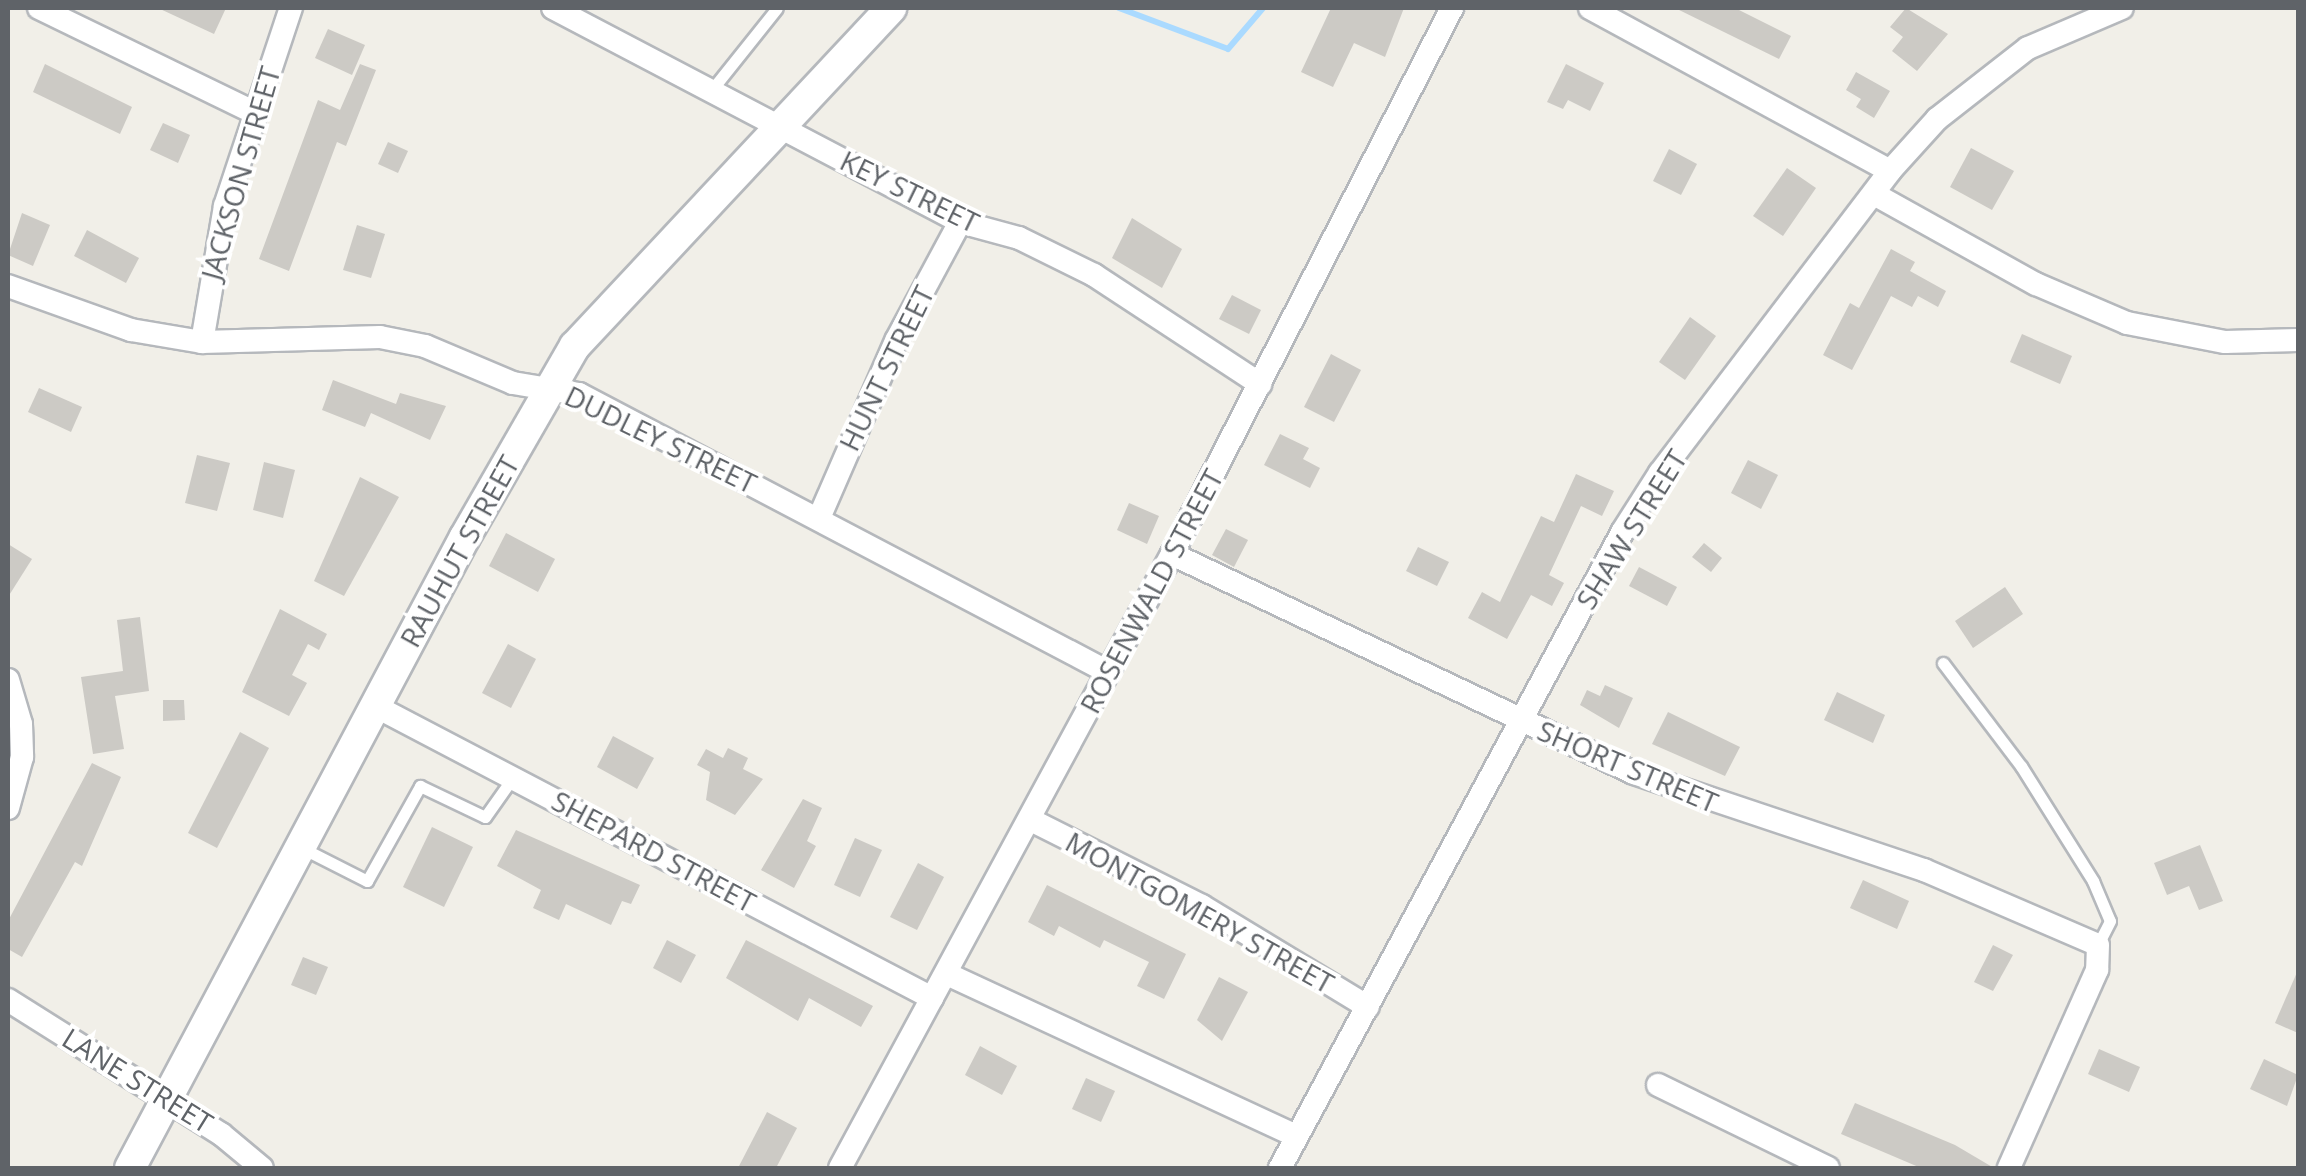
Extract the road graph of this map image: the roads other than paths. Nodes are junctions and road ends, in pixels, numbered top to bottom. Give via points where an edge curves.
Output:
1 (40, 8) edge
2 (291, 8) edge
3 (554, 8) edge
4 (778, 8) edge
5 (891, 8) edge
6 (1452, 8) edge
7 (1590, 8) edge
8 (2122, 8) edge
9 (710, 92) junction
10 (253, 112) junction
11 (783, 126) junction
12 (1890, 171) junction
13 (1874, 194) junction
14 (960, 222) junction
15 (8, 286) edge
16 (2298, 340) edge
17 (202, 342) junction
18 (1260, 384) junction
19 (550, 387) junction
20 (819, 518) junction
21 (1172, 554) junction
22 (1943, 663) dead end
23 (1108, 672) junction
24 (8, 680) edge
25 (375, 706) junction
26 (1520, 720) junction
27 (514, 776) junction
28 (8, 808) edge
29 (1030, 820) junction
30 (302, 848) junction
31 (2098, 945) junction
32 (947, 974) junction
33 (932, 998) junction
34 (8, 1000) edge
35 (1368, 1007) junction
36 (1658, 1085) dead end
37 (165, 1099) junction
38 (1296, 1136) junction
39 (130, 1168) edge
40 (262, 1168) edge
41 (840, 1168) edge
42 (1280, 1168) edge
43 (1828, 1168) edge
44 (2009, 1168) edge

1 - 10 street
2 - 10 street, JACKSON STREET
3 - 9 street, KEY STREET
4 - 9 lane
5 - 11 main road, RAUHUT STREET
6 - 18 street, ROSENWALD STREET
7 - 12 street
8 - 12 street, SHAW STREET via 1990,72
9 - 11 street, KEY STREET
10 - 17 street, JACKSON STREET via 225,206
11 - 14 street, KEY STREET
11 - 19 main road, RAUHUT STREET via 631,279
12 - 13 street, SHAW STREET
13 - 16 street via 2036,284 2127,323 2224,342
13 - 26 street, SHAW STREET via 1660,474
14 - 18 street, KEY STREET via 1019,238 1094,275
14 - 20 street, HUNT STREET via 897,339
15 - 17 street, DUDLEY STREET via 130,330
17 - 19 street, DUDLEY STREET via 380,337 425,346 512,383
18 - 21 street, ROSENWALD STREET
19 - 20 street, DUDLEY STREET via 579,394
19 - 25 main road, RAUHUT STREET
20 - 23 street, DUDLEY STREET
21 - 23 street, ROSENWALD STREET
21 - 26 street, SHORT STREET
22 - 31 lane via 2021,766 2093,881 2110,920
23 - 29 street, ROSENWALD STREET
24 - 28 street via 22,757
25 - 27 street, SHEPARD STREET
25 - 30 main road, RAUHUT STREET
26 - 31 street, SHORT STREET via 1686,795 1924,870
26 - 35 street, SHAW STREET
27 - 30 lane via 485,817 420,786 367,881
27 - 33 street, SHEPARD STREET
29 - 32 street, ROSENWALD STREET
29 - 35 street, MONTGOMERY STREET via 1202,906
30 - 37 main road, RAUHUT STREET
31 - 44 street via 2097,970
32 - 33 street, ROSENWALD STREET
32 - 38 street
33 - 41 street, ROSENWALD STREET
34 - 37 street, LANE STREET
35 - 38 street, SHAW STREET
36 - 43 street
37 - 39 main road, RAUHUT STREET
37 - 40 street, LANE STREET
38 - 42 street, SHAW STREET

